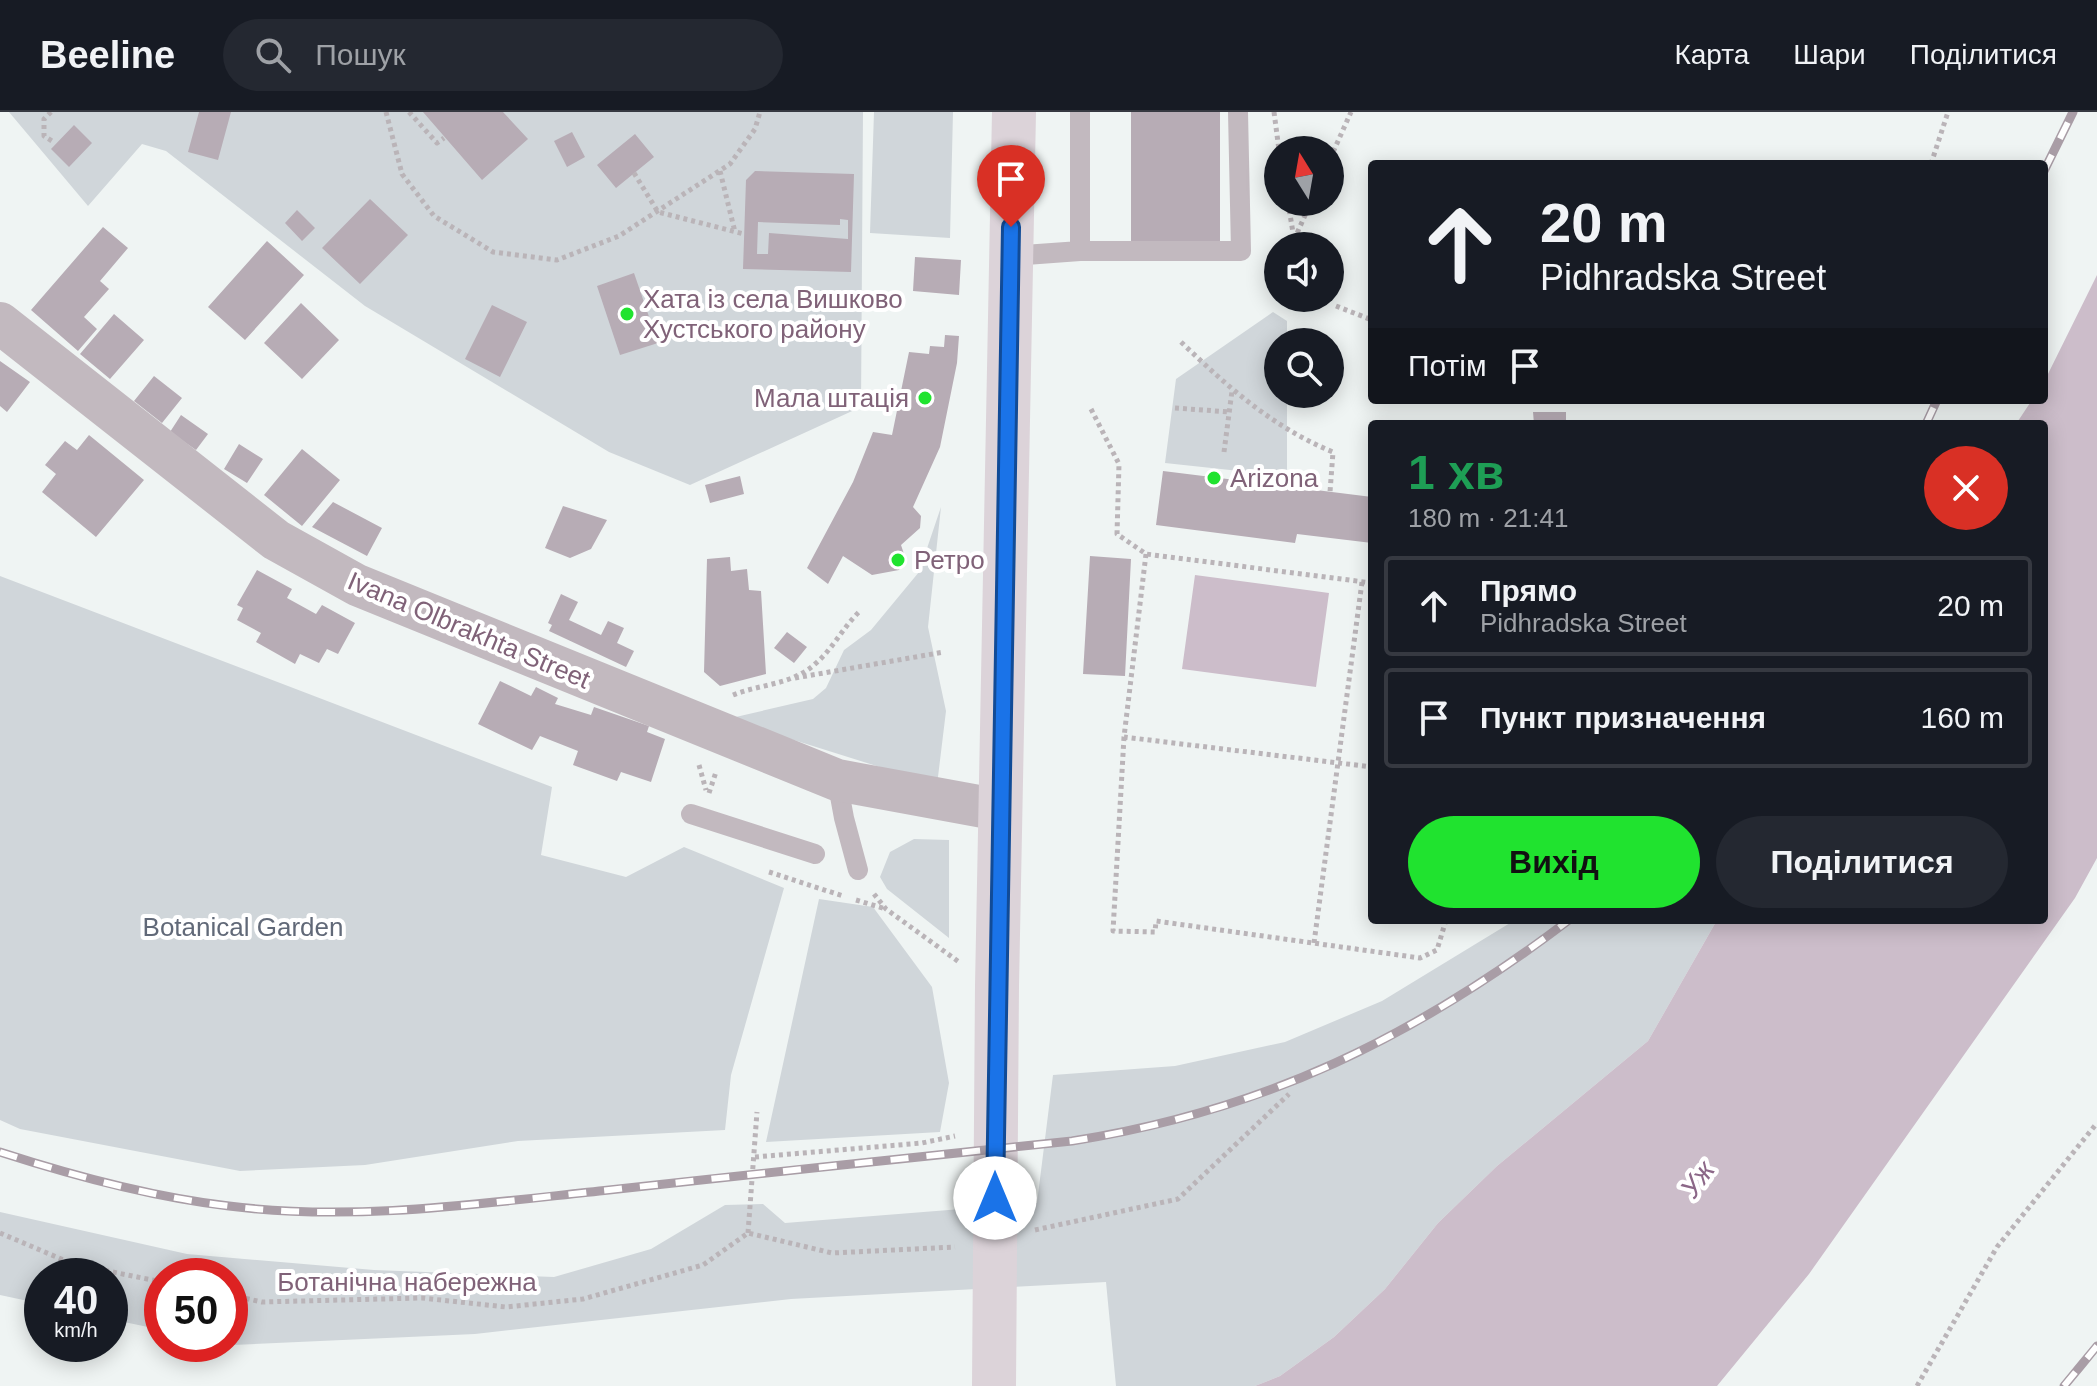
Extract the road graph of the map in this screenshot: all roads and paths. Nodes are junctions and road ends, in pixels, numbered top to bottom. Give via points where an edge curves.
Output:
1 (51, 112) edge
2 (386, 112) edge
3 (409, 112) edge
4 (760, 112) edge
5 (1014, 112) edge
6 (1080, 112) edge
7 (1238, 112) edge
8 (1274, 112) edge
9 (1351, 112) edge
10 (1948, 112) edge
11 (1277, 136) edge
12 (1340, 136) edge
13 (444, 138) dead end
14 (52, 141) dead end
15 (1932, 160) edge
16 (720, 171) junction
17 (634, 173) dead end
18 (658, 212) junction
19 (1290, 216) edge
20 (1305, 216) edge
21 (735, 232) junction
22 (744, 234) dead end
23 (1080, 251) junction
24 (1011, 256) junction
25 (1344, 309) edge
26 (1368, 318) edge
27 (0, 323) edge
28 (1181, 342) dead end
29 (1232, 391) junction
30 (1175, 408) dead end
31 (1091, 409) dead end
32 (1230, 412) junction
33 (1224, 452) dead end
34 (1330, 492) dead end
35 (1146, 554) junction
36 (1362, 582) junction
37 (1368, 583) edge
38 (860, 611) dead end
39 (944, 652) dead end
40 (791, 679) junction
41 (687, 721) junction
42 (1124, 737) junction
43 (1337, 763) junction
44 (1368, 767) edge
45 (837, 780) junction
46 (1000, 810) junction
47 (691, 814) dead end
48 (815, 854) dead end
49 (858, 870) joint
50 (1445, 924) edge
51 (1314, 943) junction
52 (969, 970) dead end
53 (1289, 1094) dead end
54 (757, 1112) dead end
55 (955, 1123) dead end
56 (2097, 1123) edge
57 (755, 1157) junction
58 (1023, 1232) dead end
59 (0, 1233) edge
60 (748, 1233) junction
61 (961, 1246) dead end
62 (144, 1278) edge
63 (248, 1299) edge
64 (994, 1386) edge
65 (1917, 1386) edge

1 - 14 path via 44,119 44,136
2 - 18 path via 402,174 434,216 493,252 557,260 619,236
3 - 13 path via 437,143
4 - 16 path via 755,129
5 - 24 main road
6 - 23 lane
7 - 23 lane via 1241,251
8 - 11 path
9 - 12 path
10 - 15 path
16 - 18 path
16 - 21 path
17 - 18 path
18 - 21 path
19 - 20 path via 1294,240
21 - 22 path
23 - 24 lane
24 - 46 main road
25 - 26 path
27 - 41 street, Ivana Olbrakhta Street via 276,540 357,585
28 - 29 path
29 - 32 path
29 - 34 path via 1298,438 1333,452
30 - 32 path
31 - 35 path via 1119,464 1117,534
32 - 33 path
35 - 36 path
35 - 42 path
36 - 37 path
36 - 43 path
38 - 40 path via 814,666
39 - 40 path
40 - 41 path via 717,701
41 - 45 street, Ivana Olbrakhta Street
42 - 43 path
42 - 51 path via 1113,931 1155,932 1156,921
43 - 44 path
43 - 51 path
45 - 46 street, Ivana Olbrakhta Street
45 - 49 lane
46 - 64 main road
47 - 48 lane
49 - 52 path via 886,909
50 - 51 path via 1437,950 1420,958
53 - 58 path via 1178,1199
54 - 57 path
55 - 57 path via 955,1138
56 - 65 path via 1997,1247
57 - 60 path
59 - 62 path via 73,1264
60 - 61 path via 832,1253
60 - 63 path, Ботанічна набережна via 703,1265 583,1299 506,1307 422,1298

